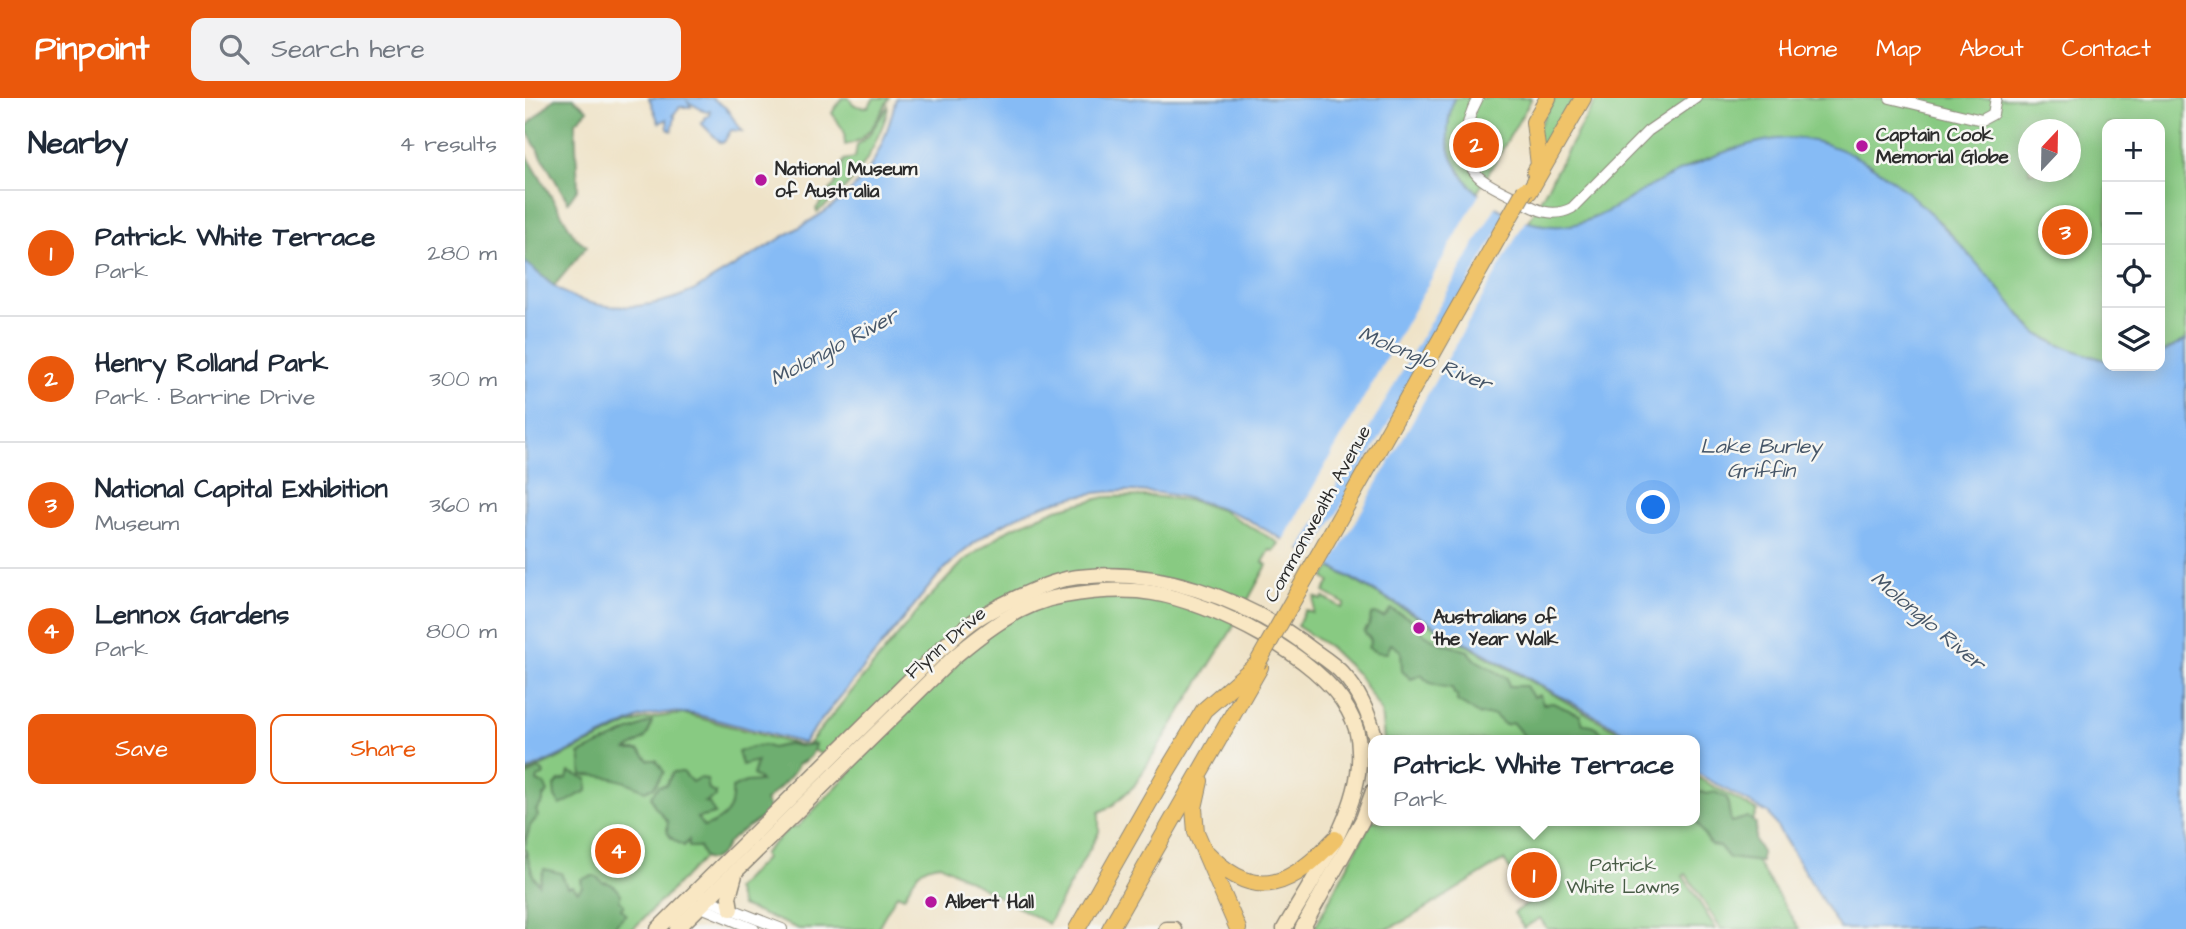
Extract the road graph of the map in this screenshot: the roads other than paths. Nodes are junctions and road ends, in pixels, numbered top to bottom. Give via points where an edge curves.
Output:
1 (1478, 98) edge
2 (1548, 98) edge
3 (1583, 98) edge
4 (1696, 98) edge
5 (1891, 98) edge
6 (1996, 98) edge
7 (1527, 191) junction
8 (1259, 665) junction
9 (1374, 735) edge
10 (1203, 765) junction
11 (1368, 805) edge
12 (1335, 839) junction
13 (1201, 846) junction
14 (736, 870) junction
15 (697, 899) junction
16 (731, 909) junction
17 (658, 929) edge
18 (677, 929) edge
19 (754, 929) edge
20 (782, 929) edge
21 (1077, 929) edge
22 (1110, 929) edge
23 (1166, 929) edge
24 (1174, 929) edge
25 (1238, 929) edge
26 (1285, 929) edge
27 (1302, 929) edge

1 - 4 street via 1466,140 1477,175 1550,214 1572,208 1648,131
2 - 7 highway, Commonwealth Avenue via 1534,122 1539,165
3 - 7 highway, Commonwealth Avenue
5 - 6 street via 1982,120 1993,114
7 - 8 highway, Commonwealth Avenue, bridge
7 - 8 highway, Commonwealth Avenue, bridge
8 - 10 highway, Commonwealth Avenue
8 - 21 highway, Commonwealth Avenue via 1204,710
9 - 15 main road, Flynn Drive via 1364,706 1343,673 1269,620 1234,603 1166,581 1115,575 1065,580 1042,586 971,623
10 - 13 highway via 1194,812
10 - 22 highway, Commonwealth Avenue
11 - 27 main road
12 - 13 highway via 1300,872 1263,884 1225,871
12 - 14 main road, Flynn Drive via 1360,768 1356,730 1338,695 1310,667 1224,615 1153,593 1103,592 1061,596 994,625 954,657
12 - 26 main road, Flynn Drive
13 - 25 highway
14 - 15 main road, Flynn Drive
14 - 16 main road via 729,897
15 - 16 street
15 - 17 main road, Flynn Drive
15 - 18 main road, Flynn Drive
15 - 19 street
16 - 20 street
23 - 24 main road

